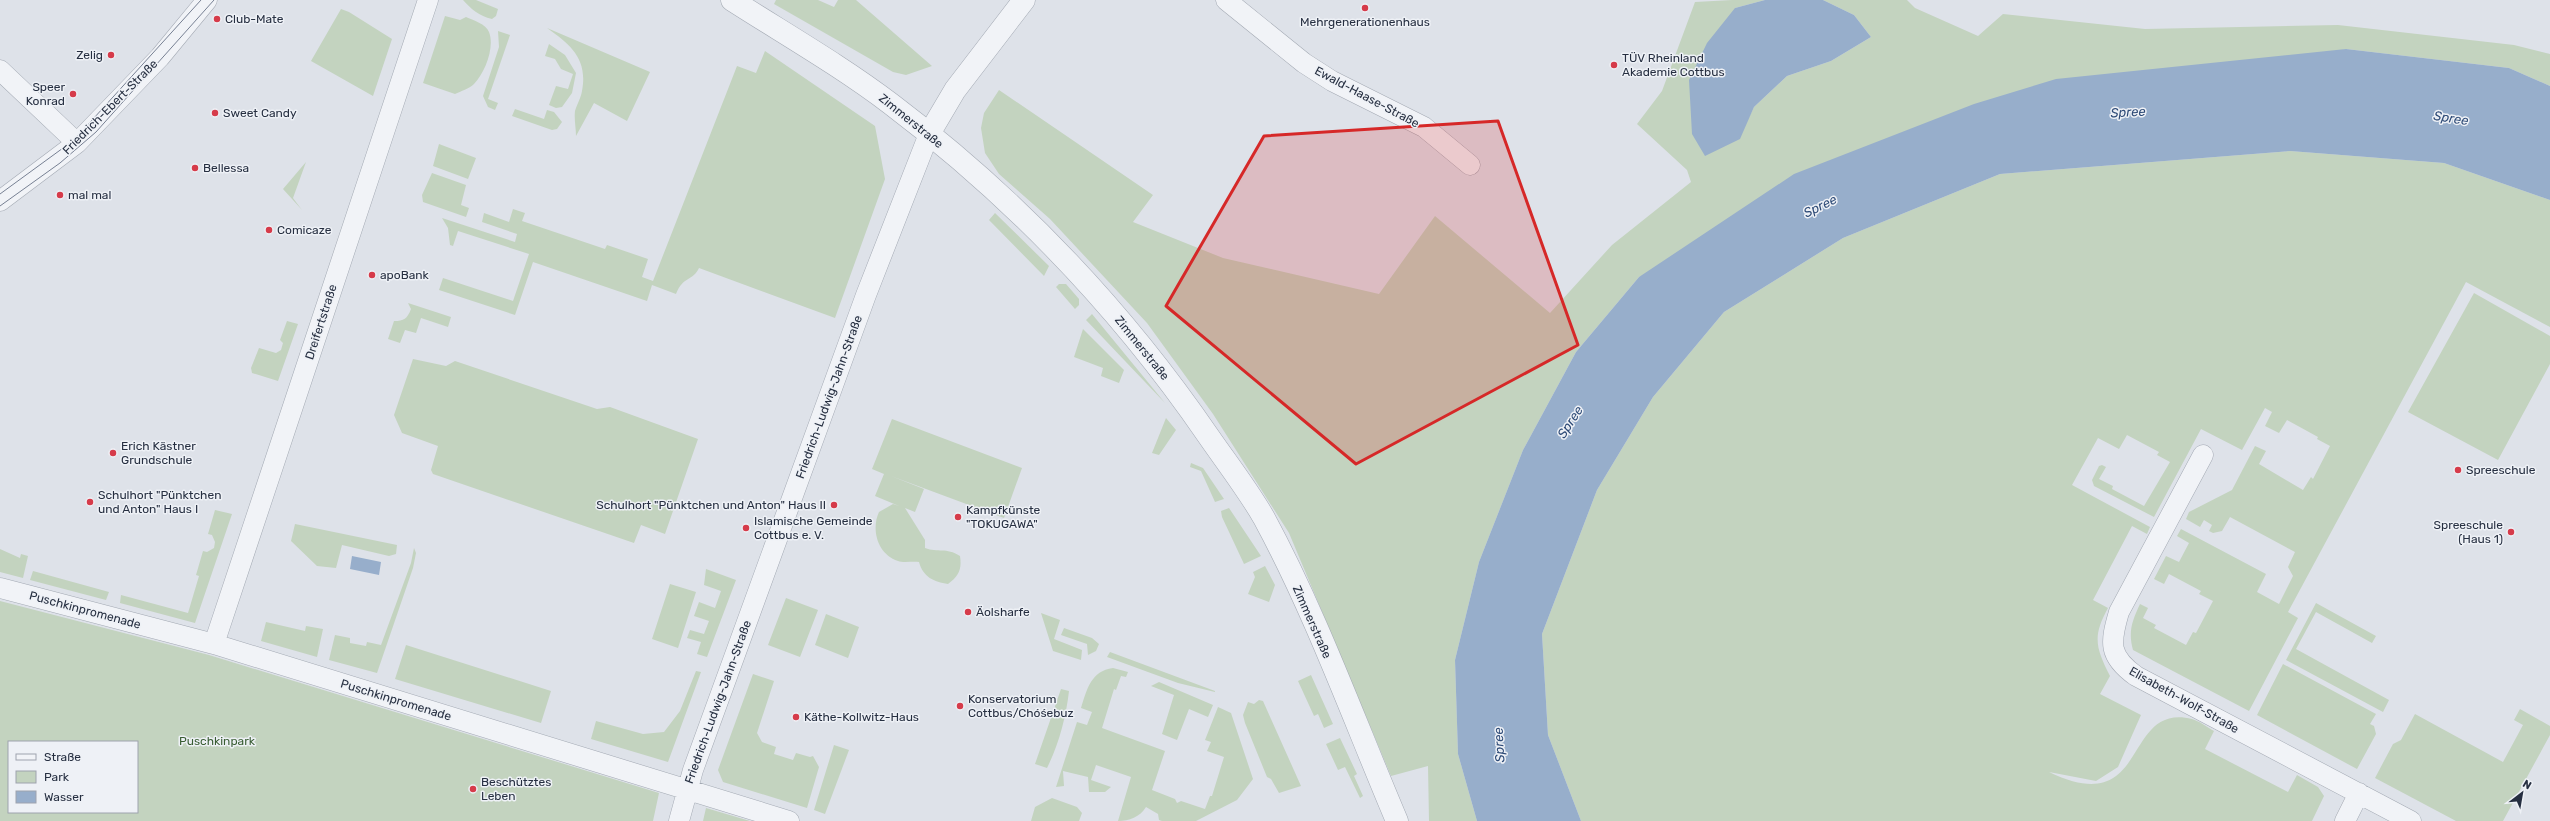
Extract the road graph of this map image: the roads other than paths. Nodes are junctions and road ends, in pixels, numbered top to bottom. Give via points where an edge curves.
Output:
1 (207, 0) edge
2 (428, 0) edge
3 (732, 0) edge
4 (1024, 0) edge
5 (1226, 0) edge
6 (0, 70) edge
7 (929, 134) junction
8 (78, 143) junction
9 (1470, 165) dead end
10 (0, 201) edge
11 (2203, 455) dead end
12 (0, 588) edge
13 (214, 644) junction
14 (686, 789) junction
15 (2359, 793) junction
16 (679, 821) edge
17 (790, 821) edge
18 (1397, 821) edge
19 (2345, 821) edge
20 (2411, 821) edge

1 - 8 street, Friedrich-Ebert-Straße via 160,57
2 - 13 street, Dreifertstraße
3 - 7 street, Zimmerstraße via 883,98
4 - 7 street via 955,90
5 - 9 street, Ewald-Haase-Straße via 1304,63 1332,81 1424,127
6 - 8 street
7 - 14 street, Friedrich-Ludwig-Jahn-Straße via 866,295
7 - 18 street, Zimmerstraße via 1018,214 1093,288 1140,343 1263,516 1308,610
8 - 10 street, Friedrich-Ebert-Straße
11 - 15 street, Elisabeth-Wolf-Straße via 2118,612 2112,635 2113,652 2123,666 2136,676
12 - 13 street, Puschkinpromenade
13 - 14 street, Puschkinpromenade
14 - 16 street, Friedrich-Ludwig-Jahn-Straße
14 - 17 street, Puschkinpromenade
15 - 19 street
15 - 20 street, Elisabeth-Wolf-Straße

